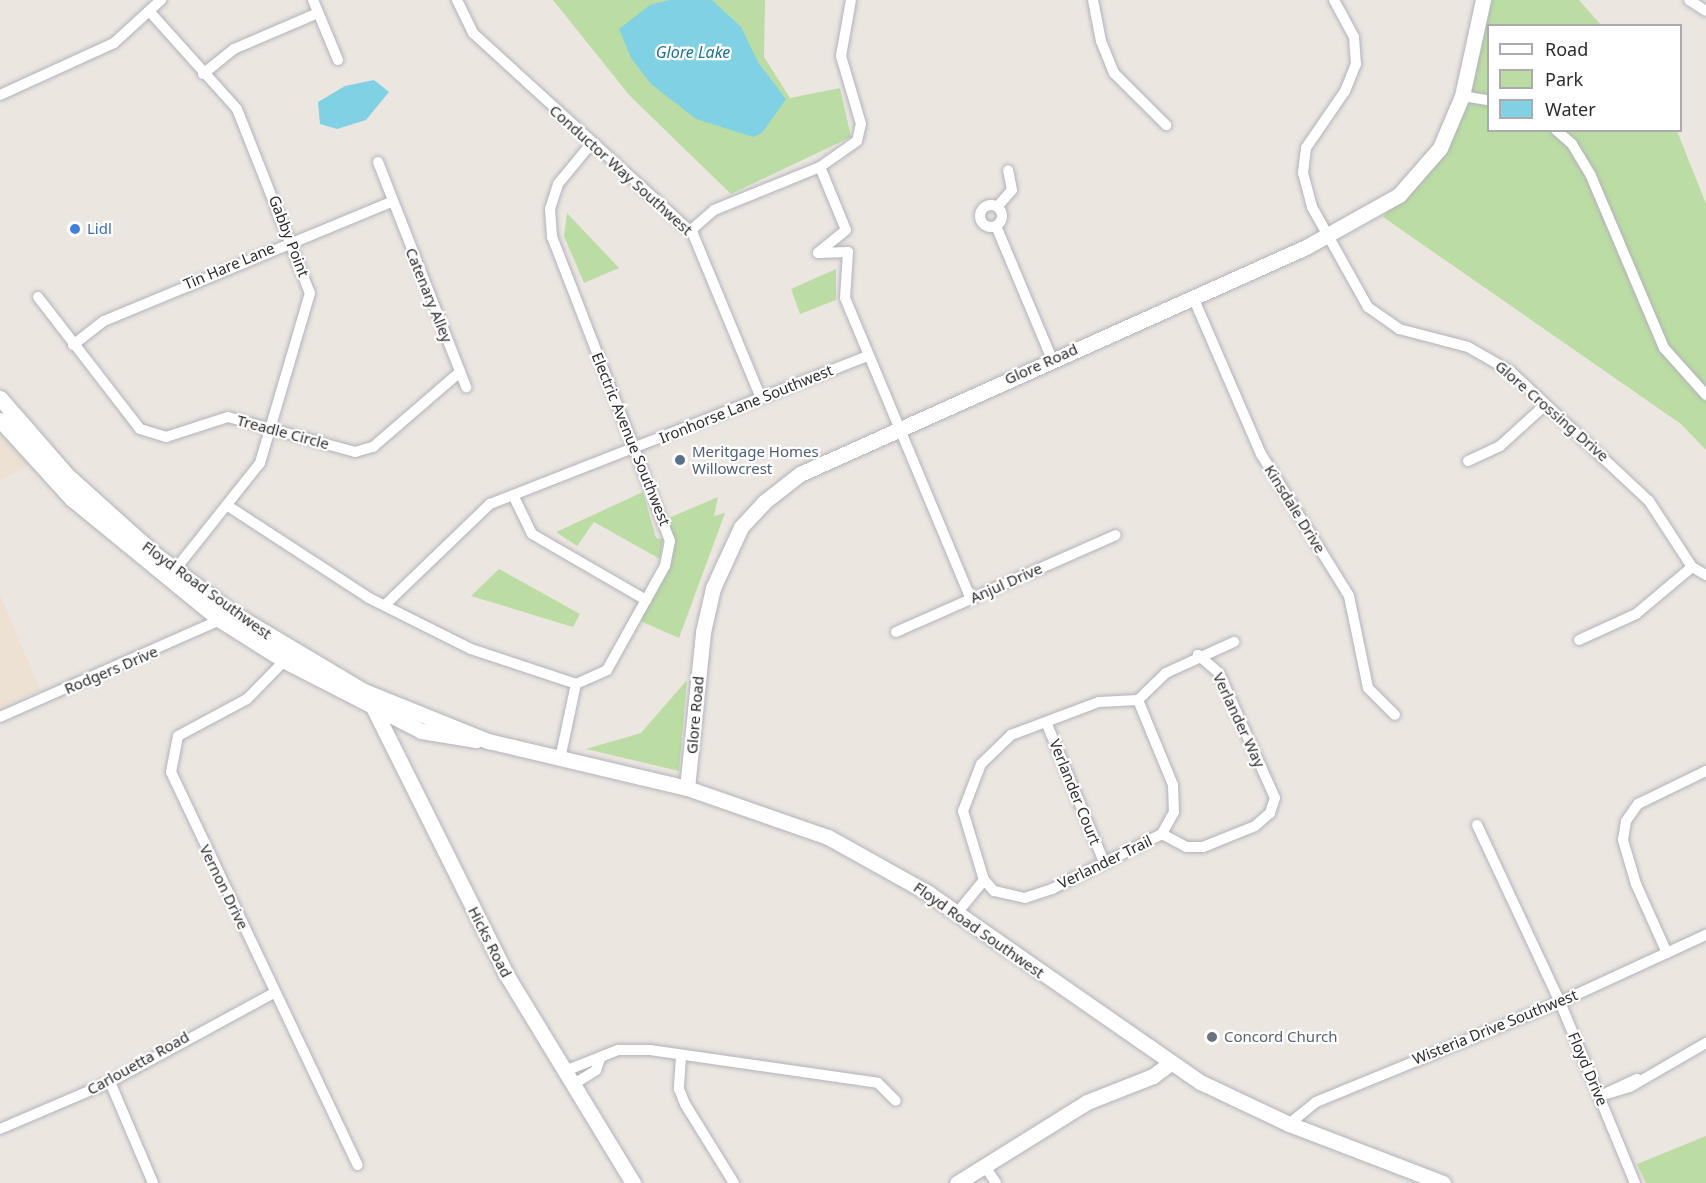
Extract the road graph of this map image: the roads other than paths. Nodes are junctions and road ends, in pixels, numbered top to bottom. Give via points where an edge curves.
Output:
1 (161, 0) edge
2 (313, 0) edge
3 (457, 0) edge
4 (851, 0) edge
5 (1093, 0) edge
6 (1334, 0) edge
7 (1483, 0) edge
8 (1689, 0) edge
9 (1706, 11) edge
10 (150, 12) junction
11 (318, 13) junction
12 (338, 60) dead end
13 (203, 74) junction
14 (0, 95) edge
15 (1461, 96) junction
16 (1487, 100) edge
17 (1166, 125) dead end
18 (1558, 132) edge
19 (590, 145) junction
20 (378, 162) dead end
21 (820, 167) junction
22 (1008, 170) dead end
23 (392, 202) junction
24 (998, 206) junction
25 (996, 226) junction
26 (690, 231) junction
27 (1328, 234) junction
28 (292, 239) junction
29 (38, 297) dead end
30 (1193, 297) junction
31 (73, 345) junction
32 (867, 356) junction
33 (1052, 359) junction
34 (460, 372) junction
35 (466, 387) dead end
36 (1706, 395) edge
37 (0, 398) edge
38 (761, 398) junction
39 (1545, 405) junction
40 (0, 420) edge
41 (900, 427) junction
42 (274, 429) junction
43 (635, 450) junction
44 (1468, 461) dead end
45 (513, 495) junction
46 (228, 506) junction
47 (1116, 535) dead end
48 (1692, 567) junction
49 (175, 570) junction
50 (1706, 575) edge
51 (971, 599) junction
52 (646, 600) junction
53 (387, 603) junction
54 (220, 620) junction
55 (896, 632) dead end
56 (1579, 640) dead end
57 (1234, 642) dead end
58 (1198, 655) junction
59 (289, 656) junction
60 (322, 682) junction
61 (576, 684) junction
62 (364, 691) junction
63 (1138, 700) junction
64 (374, 709) junction
65 (1395, 715) dead end
66 (0, 717) edge
67 (1046, 722) junction
68 (421, 731) junction
69 (488, 741) junction
70 (391, 747) junction
71 (560, 759) junction
72 (1706, 771) edge
73 (410, 780) junction
74 (687, 789) junction
75 (1477, 825) dead end
76 (1162, 834) junction
77 (1104, 862) junction
78 (984, 880) junction
79 (957, 913) junction
80 (1706, 935) edge
81 (1667, 953) junction
82 (274, 993) junction
83 (1560, 1002) junction
84 (1706, 1043) edge
85 (681, 1058) junction
86 (600, 1059) junction
87 (1169, 1064) junction
88 (565, 1071) junction
89 (110, 1082) junction
90 (574, 1084) junction
91 (1600, 1096) junction
92 (896, 1101) dead end
93 (1289, 1124) junction
94 (0, 1129) edge
95 (358, 1165) dead end
96 (985, 1167) junction
97 (153, 1183) edge
98 (633, 1183) edge
99 (734, 1183) edge
100 (957, 1183) edge
101 (996, 1183) edge
102 (1443, 1183) edge
103 (1635, 1183) edge

1 - 10 street
2 - 11 street
3 - 19 street, Conductor Way Southwest via 473,33
4 - 21 street via 841,56 861,132 845,153
5 - 17 street via 1101,41 1114,73
6 - 27 street, Glore Crossing Drive via 1354,37 1356,64 1345,91 1310,139 1303,165 1309,200
7 - 15 main road, Glore Road
8 - 9 street
10 - 13 street, Gabby Point
10 - 14 street via 114,44
11 - 12 street
11 - 13 street via 234,49
13 - 28 street, Gabby Point via 237,110
15 - 16 street
15 - 27 main road, Glore Road via 1440,148 1414,183
18 - 36 street via 1572,144 1591,176 1664,348
19 - 26 street, Conductor Way Southwest
19 - 43 street, Electric Avenue Southwest via 558,184 550,209 552,237
20 - 23 street
21 - 26 street via 714,210
21 - 32 street via 846,230 818,253 848,252 845,298
22 - 24 street via 1011,190
23 - 28 street, Tin Hare Lane
23 - 34 street, Catenary Alley
24 - 25 street via 1003,217
24 - 25 street via 986,206 980,215 984,225
25 - 33 street
26 - 38 street, Conductor Way Southwest
27 - 30 main road, Glore Road
27 - 39 street, Glore Crossing Drive via 1353,282 1380,318 1399,329 1488,356
28 - 31 street, Tin Hare Lane via 104,321
28 - 42 street, Gabby Point via 310,293
29 - 31 street, Treadle Circle
30 - 33 main road, Glore Road
30 - 65 street, Kinsdale Drive via 1261,454 1349,596 1368,688
31 - 42 street, Treadle Circle via 140,429 166,437 228,417
32 - 38 street, Ironhorse Lane Southwest
32 - 41 street
33 - 41 main road, Glore Road
34 - 35 street, Catenary Alley
34 - 42 street, Treadle Circle via 373,447 355,452
37 - 49 main road, Floyd Road Southwest via 66,474
38 - 43 street, Ironhorse Lane Southwest
39 - 44 street via 1500,446
39 - 48 street, Glore Crossing Drive via 1649,501
40 - 54 main road, Floyd Road Southwest via 72,499
41 - 51 street
41 - 74 main road, Glore Road via 800,474 764,502 736,536 713,588 703,632
42 - 46 street, Gabby Point via 260,463
43 - 45 street, Ironhorse Lane Southwest
43 - 52 street, Electric Avenue Southwest via 670,541 665,566
45 - 52 street via 532,534
45 - 53 street, Ironhorse Lane Southwest via 490,504
46 - 49 street, Gabby Point
46 - 53 street via 369,598
47 - 51 street, Anjul Drive
48 - 50 street, Glore Crossing Drive
48 - 56 street via 1636,614
49 - 59 main road, Floyd Road Southwest
51 - 55 street, Anjul Drive
52 - 61 street, Electric Avenue Southwest via 611,664
53 - 61 street via 477,652
54 - 59 main road, Floyd Road Southwest
54 - 66 street, Rodgers Drive
57 - 58 street
58 - 63 street via 1166,673
58 - 76 street, Verlander Way via 1219,673 1275,798 1270,813 1255,826 1203,847 1186,848
59 - 60 main road, Floyd Road Southwest
59 - 62 main road, Floyd Road Southwest
59 - 82 street, Vernon Drive via 247,699 177,736 171,751 171,772 186,809
60 - 64 main road, Floyd Road Southwest
60 - 70 main road via 362,713
61 - 71 street
62 - 64 main road, Hicks Road
62 - 69 main road, Floyd Road Southwest
63 - 67 street via 1099,702
63 - 76 street, Verlander Trail via 1173,785 1174,812
64 - 68 main road, Floyd Road Southwest
64 - 70 main road, Hicks Road
67 - 77 street, Verlander Court
67 - 78 street via 1011,735 981,764 963,811
68 - 69 main road, Floyd Road Southwest
68 - 73 main road via 400,739
69 - 71 main road, Floyd Road Southwest
70 - 73 main road, Hicks Road
71 - 74 main road, Floyd Road Southwest
72 - 81 street via 1638,804 1626,821 1623,840 1636,884
73 - 88 main road, Hicks Road via 506,974
74 - 79 main road, Floyd Road Southwest via 828,837
75 - 83 street, Floyd Drive
76 - 77 street, Verlander Trail
77 - 78 street, Verlander Trail via 1025,897 994,891
78 - 79 street
79 - 87 main road, Floyd Road Southwest
80 - 81 street, Wisteria Drive Southwest
81 - 83 street, Wisteria Drive Southwest
82 - 89 street, Carlouetta Road
82 - 95 street, Vernon Drive
83 - 91 street, Floyd Drive
83 - 93 street, Wisteria Drive Southwest via 1316,1102
84 - 91 street
85 - 86 street via 632,1049
85 - 92 street via 878,1083
85 - 99 street via 679,1089 685,1104
86 - 88 street
86 - 90 street via 596,1070
87 - 93 main road, Floyd Road Southwest
87 - 96 main road via 1153,1076 1087,1102
88 - 90 main road, Hicks Road
89 - 94 street, Carlouetta Road
89 - 97 street
90 - 98 main road, Hicks Road
91 - 103 street, Floyd Drive
93 - 102 main road, Floyd Road Southwest
96 - 100 main road
96 - 101 street

